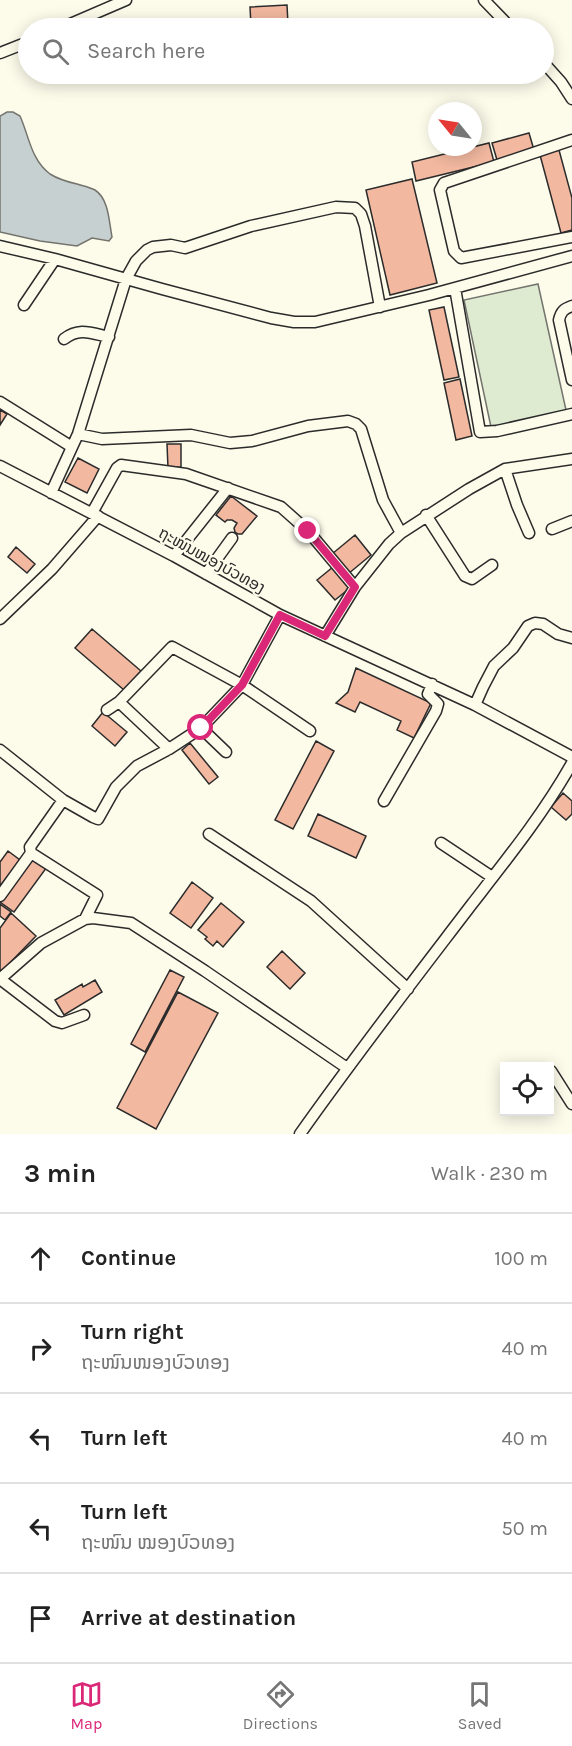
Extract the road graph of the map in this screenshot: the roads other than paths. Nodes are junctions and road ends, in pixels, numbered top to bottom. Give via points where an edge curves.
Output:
1 (126, 0) edge
2 (484, 0) edge
3 (84, 18) edge
4 (501, 18) edge
5 (18, 46) edge
6 (0, 53) edge
7 (554, 75) edge
8 (572, 99) edge
9 (572, 140) edge
10 (572, 237) edge
11 (0, 246) edge
12 (572, 256) edge
13 (55, 259) junction
14 (126, 279) junction
15 (455, 288) junction
16 (24, 305) dead end
17 (572, 306) edge
18 (380, 307) junction
19 (109, 337) junction
20 (63, 339) dead end
21 (572, 380) edge
22 (0, 402) edge
23 (572, 414) edge
24 (78, 434) junction
25 (72, 447) junction
26 (572, 459) edge
27 (0, 466) edge
28 (505, 470) junction
29 (228, 488) junction
30 (51, 493) junction
31 (95, 515) junction
32 (426, 515) junction
33 (572, 520) edge
34 (552, 529) dead end
35 (401, 533) junction
36 (529, 533) dead end
37 (232, 538) dead end
38 (174, 556) junction
39 (492, 565) dead end
40 (206, 574) junction
41 (355, 587) junction
42 (280, 615) junction
43 (0, 619) edge
44 (325, 636) junction
45 (572, 638) edge
46 (432, 684) junction
47 (242, 685) junction
48 (119, 702) junction
49 (475, 705) junction
50 (107, 710) dead end
51 (201, 728) junction
52 (310, 731) dead end
53 (169, 749) junction
54 (0, 750) edge
55 (226, 752) dead end
56 (572, 757) edge
57 (572, 763) edge
58 (63, 800) junction
59 (384, 801) dead end
60 (209, 834) dead end
61 (441, 843) dead end
62 (31, 853) junction
63 (492, 878) junction
64 (0, 896) edge
65 (85, 919) junction
66 (0, 979) edge
67 (408, 989) junction
68 (84, 1015) dead end
69 (347, 1068) junction
70 (554, 1076) edge
71 (572, 1104) edge
72 (300, 1134) edge

1 - 3 street
2 - 4 street
5 - 6 street
7 - 8 street
9 - 10 street via 444,183 440,190 454,251 461,258
11 - 13 street
12 - 15 street
13 - 14 street
13 - 16 street
14 - 18 street via 294,322 315,322
14 - 18 street via 136,261 153,247 185,248 251,226 336,207 354,208 361,214
14 - 19 street
15 - 18 street
15 - 23 street via 480,432
17 - 21 street via 561,312 559,320
19 - 20 street via 78,331
19 - 24 street
22 - 25 street
24 - 25 street
24 - 35 street via 102,439 191,435 230,443 348,421 361,429 383,500
25 - 30 street
26 - 28 street
27 - 30 street, ຖະໜົນໜອງບົວທອງ
28 - 32 street
28 - 36 street
29 - 31 street via 186,474 121,465
29 - 38 street
29 - 41 street via 281,507 308,531
30 - 31 street, ຖະໜົນໜອງບົວທອງ
31 - 38 street, ຖະໜົນໜອງບົວທອງ
31 - 43 street via 52,569
32 - 35 street
32 - 39 street via 465,576 472,579
33 - 34 street
35 - 41 street
37 - 40 street
38 - 40 street, ຖະໜົນໜອງບົວທອງ
40 - 42 street, ຖະໜົນໜອງບົວທອງ
41 - 44 street
42 - 44 street, ຖະໜົນໜອງບົວທອງ
42 - 47 street
44 - 46 street, ຖະໜົນໜອງບົວທອງ
45 - 49 street via 543,624 528,626 494,666
46 - 49 street, ຖະໜົນໜອງບົວທອງ
46 - 59 street via 428,694 438,704 436,711
47 - 48 street via 172,647
47 - 51 street
47 - 52 street
48 - 50 street
48 - 53 street
49 - 56 street, ຖະໜົນໜອງບົວທອງ
51 - 53 street
51 - 55 street
53 - 58 street via 137,766 122,780 98,819
54 - 58 street
57 - 63 street via 559,787
58 - 62 street via 30,847
60 - 67 street via 311,902
61 - 63 street
62 - 64 street
62 - 65 street via 97,895
63 - 67 street
65 - 66 street via 41,943
65 - 69 street via 131,923
66 - 68 street via 58,1022
67 - 69 street
69 - 72 street
70 - 71 street

